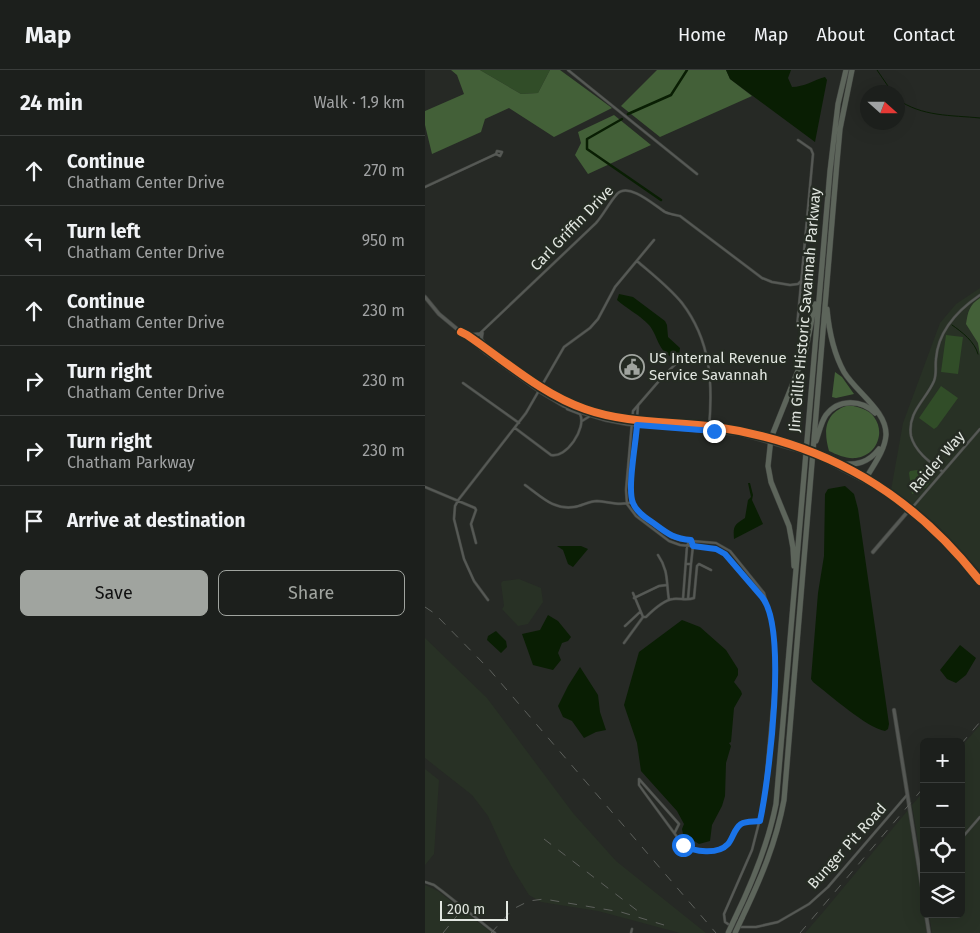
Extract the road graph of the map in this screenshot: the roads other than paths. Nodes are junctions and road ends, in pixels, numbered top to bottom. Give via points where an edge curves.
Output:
1 (568, 70) edge
2 (845, 70) edge
3 (852, 70) edge
4 (798, 140) dead end
5 (496, 154) dead end
6 (697, 174) dead end
7 (425, 188) edge
8 (654, 240) dead end
9 (637, 261) junction
10 (802, 280) junction
11 (820, 284) junction
12 (826, 290) junction
13 (980, 295) edge
14 (425, 297) edge
15 (797, 327) dead end
16 (461, 332) junction
17 (482, 333) junction
18 (467, 335) junction
19 (473, 341) junction
20 (491, 351) junction
21 (707, 354) junction
22 (463, 383) dead end
23 (542, 387) junction
24 (539, 392) junction
25 (561, 404) junction
26 (638, 406) junction
27 (590, 416) junction
28 (631, 420) junction
29 (638, 420) junction
30 (582, 421) junction
31 (519, 423) junction
32 (631, 424) junction
33 (637, 425) junction
34 (515, 428) junction
35 (709, 429) junction
36 (980, 429) edge
37 (771, 440) junction
38 (813, 449) junction
39 (879, 449) junction
40 (822, 458) junction
41 (841, 464) junction
42 (943, 472) junction
43 (864, 478) junction
44 (525, 485) dead end
45 (425, 487) edge
46 (458, 500) junction
47 (633, 502) junction
48 (627, 504) junction
49 (911, 509) junction
50 (691, 540) junction
51 (476, 543) dead end
52 (687, 546) junction
53 (693, 546) junction
54 (873, 552) dead end
55 (658, 555) dead end
56 (686, 564) junction
57 (691, 564) junction
58 (711, 570) dead end
59 (980, 581) edge
60 (667, 585) junction
61 (795, 589) junction
62 (633, 593) dead end
63 (634, 598) junction
64 (683, 599) junction
65 (488, 600) dead end
66 (669, 600) junction
67 (688, 600) junction
68 (768, 604) junction
69 (640, 612) junction
70 (643, 617) junction
71 (625, 626) dead end
72 (625, 643) dead end
73 (894, 710) dead end
74 (907, 795) junction
75 (980, 817) edge
76 (760, 821) junction
77 (675, 832) junction
78 (965, 834) edge
79 (918, 864) joint
80 (920, 876) edge
81 (425, 882) edge
82 (927, 918) edge
83 (632, 930) dead end
84 (495, 933) edge
85 (631, 933) edge
86 (728, 933) edge
87 (735, 933) edge
88 (929, 933) edge

1 - 6 street
2 - 11 highway, Jim Gillis Historic Savannah Parkway via 833,137
3 - 12 highway, Jim Gillis Historic Savannah Parkway via 840,128
4 - 10 street via 813,154
5 - 7 street
8 - 9 street
9 - 21 street via 682,303 697,327
9 - 23 street via 615,288 598,319 564,347
10 - 15 street
10 - 17 street, Carl Griffin Drive via 798,284 790,284 762,278 680,216 666,213 633,191 625,190 617,194 596,222
11 - 37 highway via 805,353
11 - 61 highway, Jim Gillis Historic Savannah Parkway
12 - 38 highway, Jim Gillis Historic Savannah Parkway
12 - 43 highway via 829,330 839,362 852,384 881,416 885,428 883,447
13 - 42 street via 948,325 938,349 933,382 910,423 914,444
14 - 16 main road
16 - 18 main road
16 - 19 main road
17 - 18 main road
17 - 19 street, Carl Griffin Drive
17 - 20 main road via 483,342
18 - 19 main road
19 - 20 main road
19 - 24 main road
20 - 23 main road
21 - 26 street via 678,362
21 - 35 street via 712,391
22 - 31 street
23 - 24 street
23 - 28 main road via 586,410
24 - 25 main road
24 - 31 street
25 - 27 main road
25 - 30 street via 580,414
26 - 28 street
26 - 29 street
27 - 30 street
27 - 32 main road
28 - 29 main road
28 - 32 street
29 - 33 street
29 - 35 main road
30 - 34 street via 573,442 556,457
31 - 34 street
32 - 33 main road
32 - 48 street
33 - 35 main road
33 - 47 street via 631,490
34 - 46 street
35 - 37 main road
36 - 42 street, Raider Way
37 - 40 main road, bridge
37 - 61 highway via 769,476 792,537
38 - 39 highway via 825,416 847,402 868,407 878,416 883,429
38 - 87 highway, Jim Gillis Historic Savannah Parkway, bridge via 784,800 770,855
39 - 41 highway via 862,463
39 - 43 highway
40 - 41 main road
40 - 43 main road
41 - 43 main road
42 - 49 street, Raider Way
43 - 49 main road
44 - 48 street via 553,506 563,508 592,502
45 - 46 street
46 - 51 street via 476,510 471,524
46 - 65 street via 454,519 464,558 474,581
47 - 48 street
47 - 50 street via 640,512 671,536
48 - 52 street via 636,516 662,537
49 - 54 main road
49 - 59 main road via 948,542
50 - 52 street
50 - 53 street
50 - 68 street via 717,543 726,548 758,584
52 - 53 street
52 - 56 street
53 - 57 street
53 - 68 street via 716,549 725,554
55 - 60 street via 666,569
56 - 57 street
56 - 64 street
57 - 67 street
58 - 67 street via 697,566 694,598
60 - 63 street
60 - 66 street
61 - 86 highway, Jim Gillis Historic Savannah Parkway, bridge via 777,804 756,875
62 - 63 street
63 - 69 street
64 - 66 street
64 - 67 street
66 - 70 street
68 - 76 street via 776,665
69 - 70 street
69 - 71 street
70 - 72 street
73 - 74 main road
74 - 76 street, Bunger Pit Road via 828,887 809,904 778,922 762,926 730,926 725,922 724,914 748,862
74 - 79 main road
75 - 78 street
76 - 77 street via 743,823 728,844 716,850 688,848
77 - 77 street via 639,785 639,779 679,824
79 - 80 main road
81 - 84 street via 442,891
82 - 88 main road
83 - 85 street

